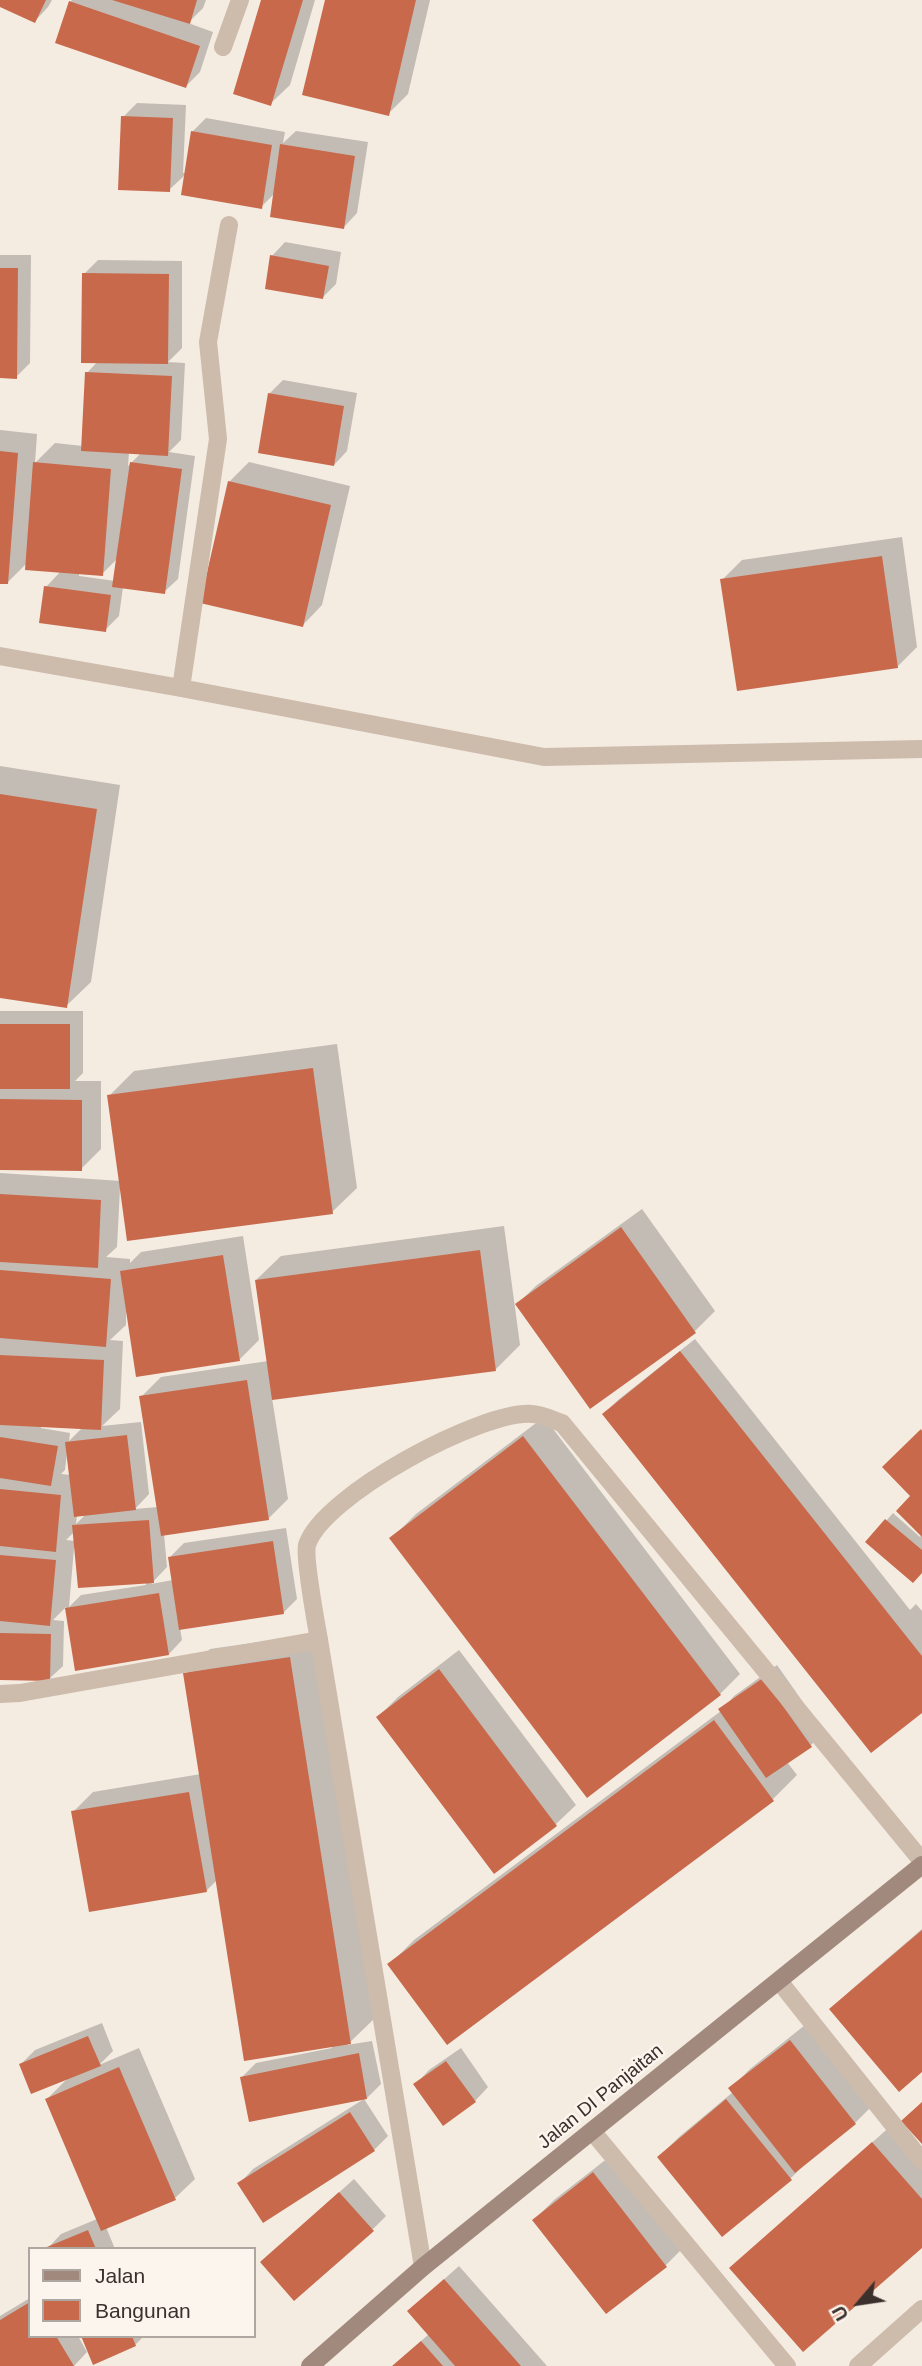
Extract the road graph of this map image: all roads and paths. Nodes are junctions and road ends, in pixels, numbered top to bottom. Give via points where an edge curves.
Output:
1 (240, 0) edge
2 (223, 47) dead end
3 (229, 225) dead end
4 (0, 656) edge
5 (181, 688) junction
6 (922, 749) edge
7 (319, 1640) junction
8 (0, 1693) edge
9 (922, 1863) edge
10 (779, 1981) junction
11 (592, 2132) junction
12 (922, 2161) edge
13 (423, 2267) junction
14 (922, 2309) edge
15 (310, 2366) edge
16 (787, 2366) edge
17 (858, 2366) edge

1 - 2 street
3 - 5 street via 208,342 218,439
4 - 5 street
5 - 6 street via 544,757
7 - 8 street
7 - 9 street via 307,1546 323,1519 367,1482 428,1448 494,1420 531,1413 562,1423
7 - 13 street
9 - 10 street, Jalan DI Panjaitan
10 - 11 street, Jalan DI Panjaitan
10 - 12 street
11 - 13 street, Jalan DI Panjaitan
11 - 16 street
13 - 15 street, Jalan DI Panjaitan
14 - 17 street

